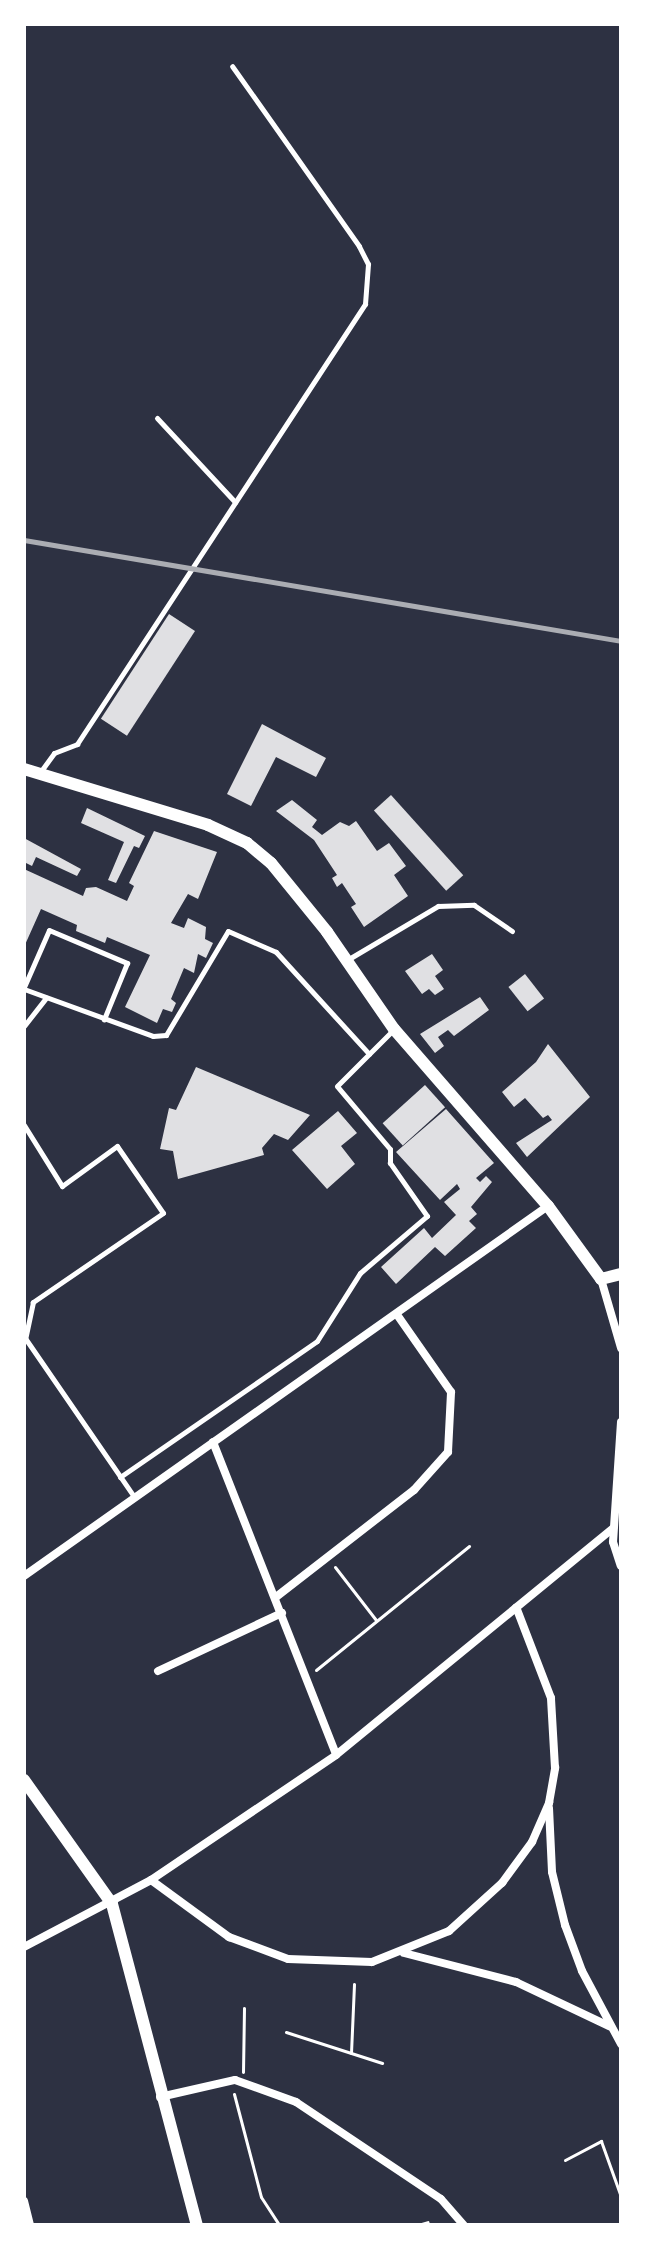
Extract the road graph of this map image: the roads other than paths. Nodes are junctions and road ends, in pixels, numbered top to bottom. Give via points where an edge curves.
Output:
1 (232, 66) dead end
2 (157, 418) dead end
3 (235, 502) junction
4 (28, 772) edge
5 (512, 931) dead end
6 (346, 960) junction
7 (24, 988) edge
8 (46, 998) junction
9 (104, 1019) junction
10 (24, 1026) edge
11 (394, 1029) junction
12 (369, 1054) junction
13 (24, 1125) edge
14 (548, 1206) junction
15 (621, 1274) edge
16 (601, 1279) junction
17 (398, 1316) junction
18 (25, 1338) edge
19 (621, 1348) edge
20 (621, 1422) edge
21 (213, 1442) junction
22 (120, 1477) junction
23 (135, 1499) junction
24 (613, 1528) junction
25 (621, 1566) edge
26 (24, 1576) edge
27 (276, 1597) junction
28 (516, 1607) junction
29 (282, 1613) junction
30 (158, 1671) dead end
31 (336, 1755) junction
32 (24, 1780) edge
33 (549, 1803) junction
34 (151, 1880) junction
35 (112, 1904) junction
36 (24, 1947) edge
37 (403, 1953) junction
38 (609, 2026) junction
39 (621, 2044) edge
40 (160, 2097) junction
41 (24, 2201) edge
42 (27, 2220) edge
43 (197, 2225) edge
44 (464, 2225) edge

1 - 3 lane via 359,246 368,264 369,284 357,319
2 - 3 lane
3 - 4 lane via 77,744
4 - 6 street via 208,825 247,843 292,884
5 - 6 lane via 474,905 438,906
6 - 11 street
7 - 8 lane
7 - 9 lane via 49,930 127,963
8 - 9 lane
8 - 10 lane
9 - 12 lane via 153,1036 166,1035 228,931 276,952
11 - 12 lane
11 - 14 street
12 - 22 lane via 337,1086 390,1149 390,1163 427,1216 360,1273 317,1341
13 - 18 lane via 62,1186 117,1146 163,1213 33,1302
14 - 16 street
14 - 17 street
15 - 16 street
16 - 19 street
17 - 21 street
17 - 27 street via 451,1392 448,1452 422,1483
18 - 22 lane
20 - 24 street
21 - 23 street
21 - 27 street
22 - 23 lane
23 - 26 street
24 - 25 street
24 - 28 street
27 - 29 street
28 - 31 street
28 - 33 street via 551,1698 555,1768
29 - 30 street
29 - 31 street
31 - 34 street
32 - 35 street
33 - 37 street via 532,1842 476,1910 449,1931
33 - 38 street via 552,1872 565,1925
34 - 35 street
34 - 37 street via 229,1937 288,1959 360,1963
35 - 36 street
35 - 40 street
37 - 38 street via 516,1982
38 - 39 street
40 - 43 street
40 - 44 street via 230,2081 296,2102 441,2199
41 - 42 street

